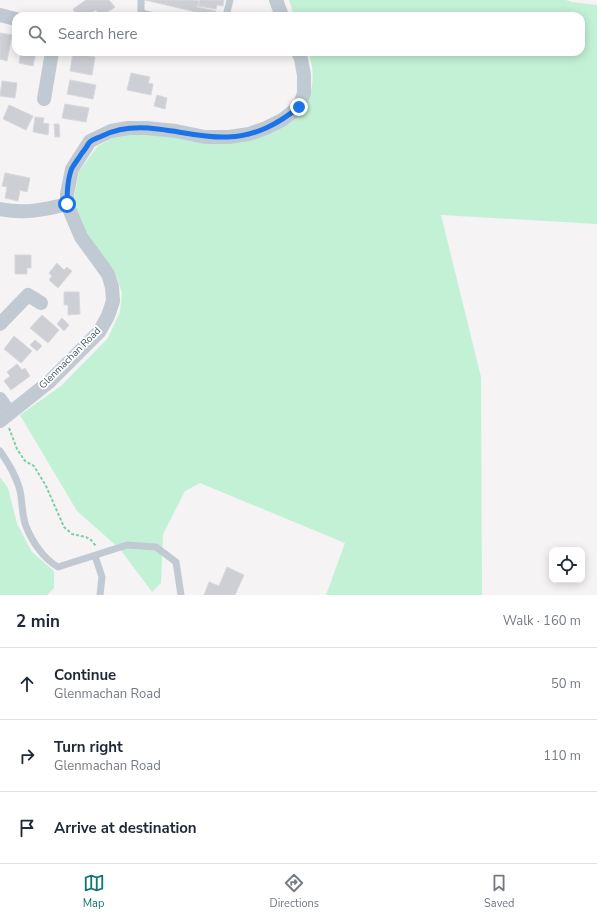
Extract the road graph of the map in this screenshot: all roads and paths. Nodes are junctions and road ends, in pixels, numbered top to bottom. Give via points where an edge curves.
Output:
1 (141, 0) edge
2 (230, 0) edge
3 (276, 0) edge
4 (141, 12) edge
5 (227, 12) edge
6 (280, 12) edge
7 (0, 15) edge
8 (12, 17) edge
9 (51, 56) edge
10 (300, 56) edge
11 (44, 99) dead end
12 (67, 204) junction
13 (0, 209) edge
14 (41, 303) dead end
15 (0, 324) edge
16 (0, 399) edge
17 (4, 418) edge
18 (0, 451) edge
19 (0, 462) edge
20 (10, 467) junction
21 (98, 555) junction
22 (100, 595) edge
23 (181, 595) edge

1 - 4 lane
2 - 5 lane
3 - 6 street
7 - 8 street
9 - 11 street
10 - 12 street via 304,75 304,93 299,107 282,120 249,134 229,137 205,137 146,128 128,128 111,132 90,141 72,169
12 - 13 street via 38,211 13,212
12 - 17 street, Glenmachan Road via 82,237 108,274 113,301 99,332 49,382
14 - 15 street via 28,295
16 - 17 street
17 - 21 path via 17,449 25,461 34,466 46,486 64,527 72,534 91,540
18 - 20 lane
19 - 20 lane
20 - 21 lane via 19,486 26,526 50,562 58,567
21 - 22 lane via 102,577
21 - 23 lane via 127,545 156,547 176,562

